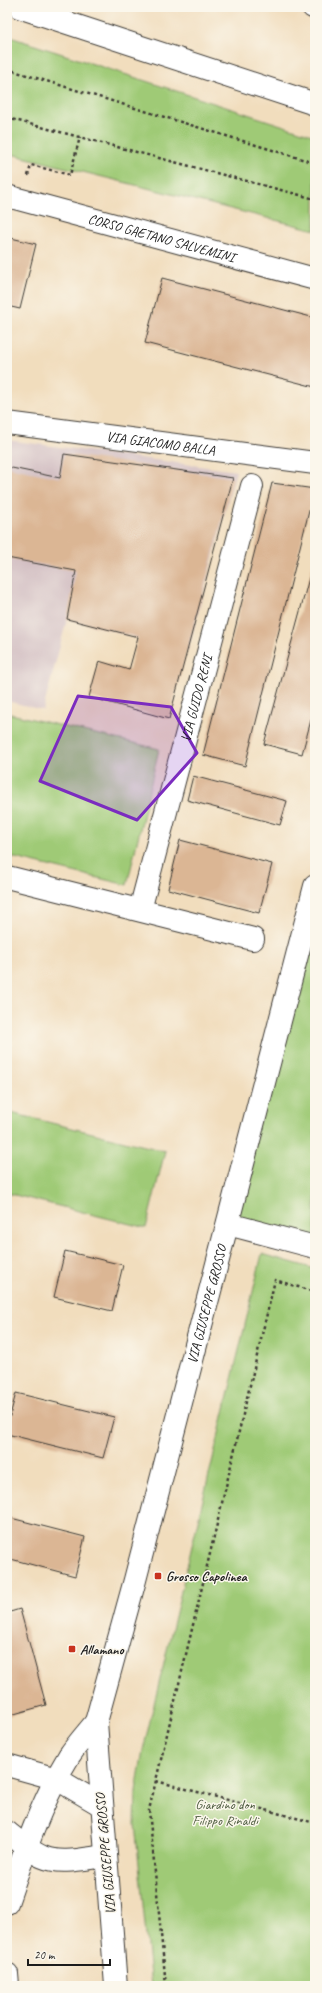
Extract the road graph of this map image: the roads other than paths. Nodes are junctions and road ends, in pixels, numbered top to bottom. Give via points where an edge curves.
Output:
1 (19, 7) edge
2 (315, 104) edge
3 (14, 198) edge
4 (315, 279) edge
5 (7, 423) edge
6 (315, 463) edge
7 (252, 486) dead end
8 (7, 877) edge
9 (315, 886) edge
10 (140, 910) junction
11 (253, 939) dead end
12 (228, 1224) junction
13 (315, 1247) edge
14 (96, 1722) junction
15 (7, 1765) edge
16 (57, 1779) junction
17 (101, 1805) junction
18 (7, 1832) edge
19 (26, 1848) junction
20 (106, 1856) junction
21 (7, 1903) edge
22 (7, 1974) edge
23 (8, 1986) edge
24 (116, 1986) edge

1 - 2 street
3 - 4 street, CORSO GAETANO SALVEMINI
5 - 6 street, VIA GIACOMO BALLA
7 - 10 street, VIA GUIDO RENI
8 - 10 street
9 - 12 street, VIA GIUSEPPE GROSSO
10 - 11 street
12 - 13 street
12 - 14 street, VIA GIUSEPPE GROSSO
14 - 16 street, VIA GIUSEPPE GROSSO via 70,1755
14 - 17 street, VIA GIUSEPPE GROSSO
15 - 16 street
16 - 17 street
16 - 19 street, VIA GIUSEPPE GROSSO
17 - 20 street, VIA GIUSEPPE GROSSO
18 - 19 street
19 - 20 street via 44,1858 60,1860
19 - 21 street, VIA GIUSEPPE GROSSO
20 - 24 street, VIA GIUSEPPE GROSSO
22 - 23 street

